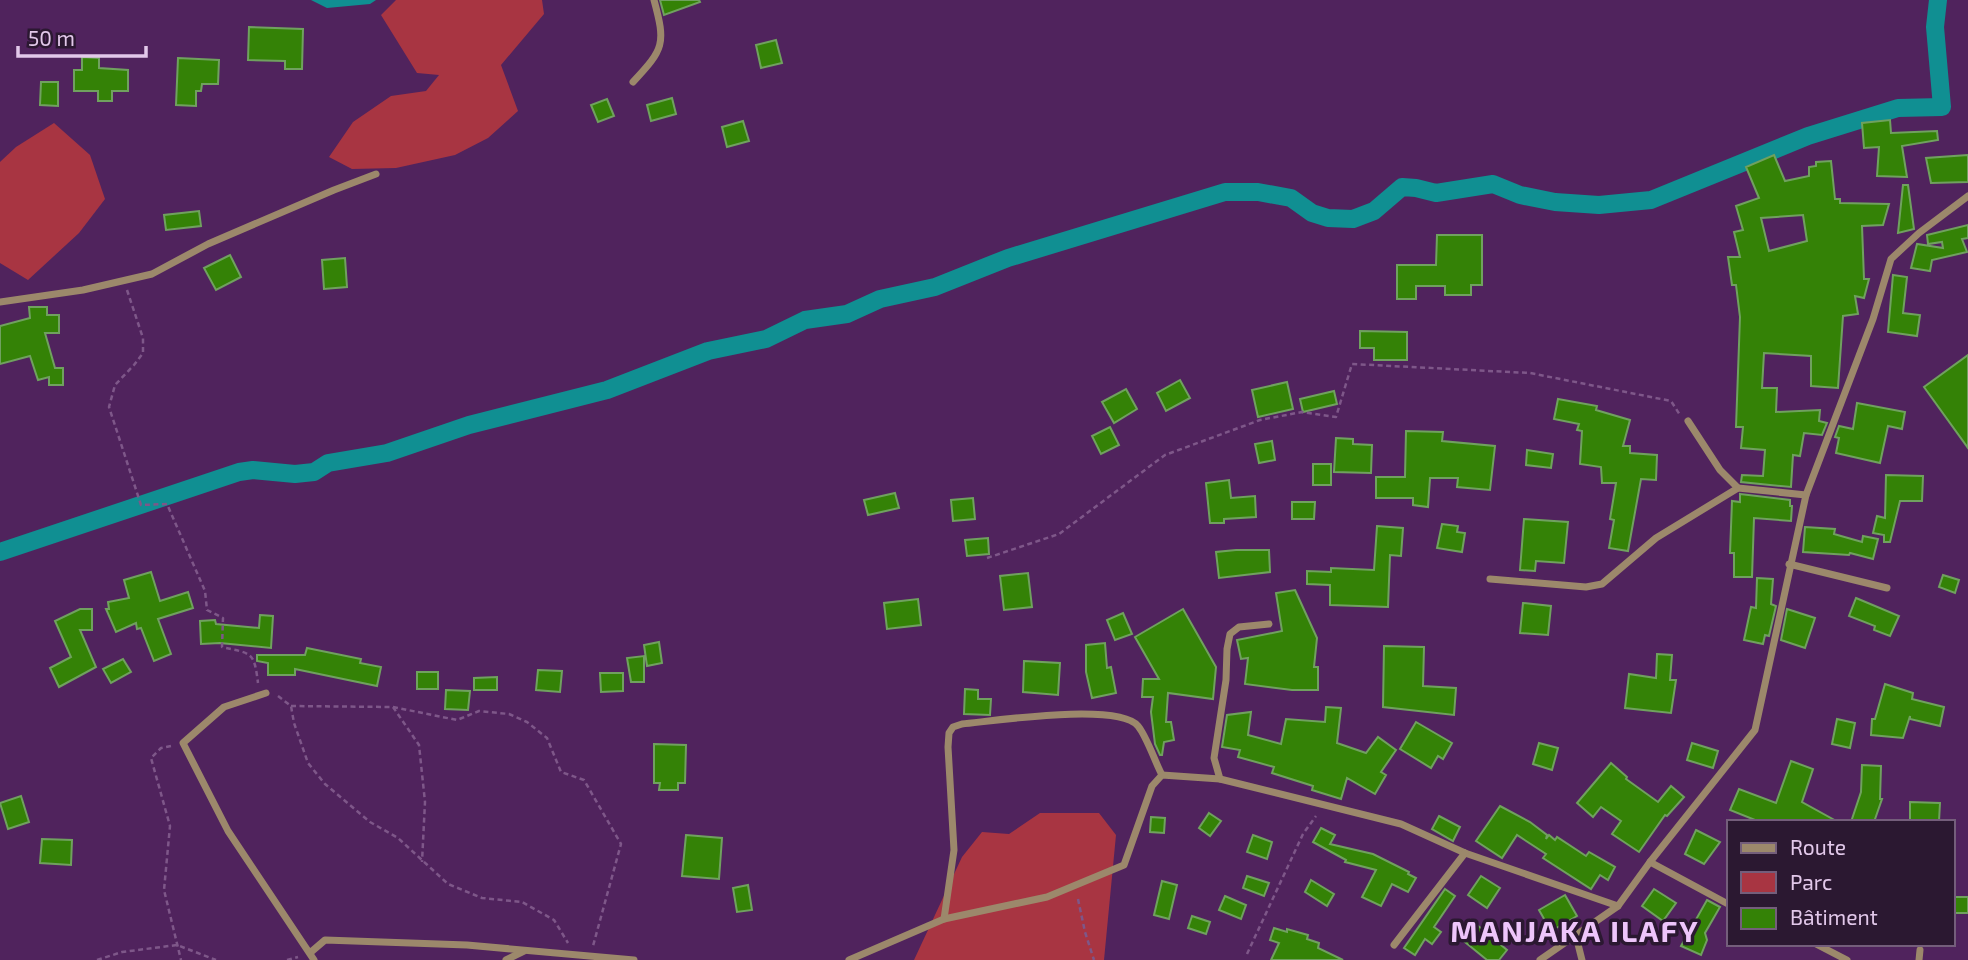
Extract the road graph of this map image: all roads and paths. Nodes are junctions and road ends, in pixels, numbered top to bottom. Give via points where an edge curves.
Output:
1 (654, 0) edge
2 (633, 82) dead end
3 (376, 174) dead end
4 (1968, 196) edge
5 (124, 280) junction
6 (0, 302) edge
7 (1688, 421) joint
8 (1738, 488) junction
9 (1806, 495) junction
10 (988, 558) dead end
11 (1789, 564) junction
12 (1490, 579) dead end
13 (1887, 588) dead end
14 (1269, 624) dead end
15 (263, 694) junction
16 (291, 706) junction
17 (393, 707) junction
18 (183, 743) junction
19 (1162, 775) junction
20 (1220, 779) junction
21 (1323, 805) junction
22 (1465, 853) junction
23 (422, 862) junction
24 (1650, 862) junction
25 (1075, 885) junction
26 (1727, 903) edge
27 (1618, 906) junction
28 (944, 919) junction
29 (1576, 936) junction
30 (177, 945) junction
31 (1394, 945) dead end
32 (1820, 946) edge
33 (525, 950) junction
34 (1920, 950) dead end
35 (1247, 954) dead end
36 (575, 955) junction
37 (313, 956) edge
38 (591, 956) junction
39 (1551, 956) edge
40 (97, 960) edge
41 (181, 960) edge
42 (216, 960) edge
43 (506, 960) edge
44 (635, 960) edge
45 (849, 960) edge
46 (1094, 960) edge
47 (1540, 960) edge
48 (1583, 960) edge
49 (1847, 960) edge
50 (1919, 960) edge

1 - 2 street via 663,33 655,58
3 - 5 street via 208,244 152,274
4 - 9 street via 1891,259
5 - 6 street
5 - 15 path via 143,338 142,353 115,385 109,407 141,505 167,504 205,591 207,610 223,618 222,647 249,654 257,663
7 - 8 street via 1720,470
7 - 10 path via 1671,401 1530,373 1352,364 1336,417 1302,412 1260,421 1165,455 1059,534
8 - 9 street
8 - 12 street via 1656,538 1602,584 1586,587
9 - 11 street
11 - 13 street
11 - 24 street via 1755,730
14 - 20 street via 1239,627 1230,634 1214,758
15 - 16 path via 275,693
15 - 18 street via 224,707
16 - 17 path
16 - 23 path via 308,763 325,784 370,822 398,838
17 - 23 path via 419,745 425,802
17 - 38 path via 457,720 479,711 509,715 547,738 561,772 584,780 621,844
18 - 30 path via 161,748 151,758 170,826 164,890
18 - 37 street via 228,831
19 - 20 street
19 - 25 street via 1153,786 1124,865
19 - 28 street via 1139,726 1128,718 1081,713 953,727 948,747 954,850
20 - 21 street
21 - 22 street via 1401,824
21 - 35 path via 1304,834
22 - 27 street
22 - 31 street
23 - 36 path via 448,884 482,898 522,902 554,920
24 - 26 street
24 - 27 street
25 - 28 street via 1047,897
25 - 46 path
27 - 29 street
28 - 45 street
29 - 39 street
29 - 48 street
30 - 40 path
30 - 41 path
30 - 42 path
32 - 49 street
33 - 36 street
33 - 37 street via 325,940
33 - 43 street
34 - 50 street
36 - 38 street
38 - 44 street
39 - 47 street

